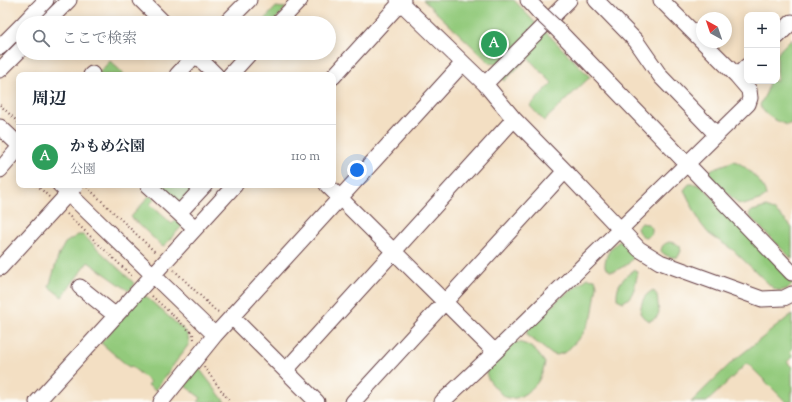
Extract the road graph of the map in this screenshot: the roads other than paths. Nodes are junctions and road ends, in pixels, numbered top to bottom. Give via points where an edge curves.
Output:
1 (46, 0) edge
2 (69, 0) edge
3 (249, 0) edge
4 (300, 0) edge
5 (528, 0) edge
6 (569, 0) edge
7 (596, 0) edge
8 (661, 0) edge
9 (401, 1) edge
10 (150, 3) edge
11 (30, 16) edge
12 (53, 16) edge
13 (159, 16) edge
14 (233, 16) edge
15 (285, 16) edge
16 (792, 22) edge
17 (16, 31) edge
18 (780, 34) edge
19 (696, 36) edge
20 (0, 48) edge
21 (710, 48) edge
22 (16, 54) edge
23 (190, 60) edge
24 (202, 60) edge
25 (244, 60) edge
26 (463, 63) junction
27 (0, 70) edge
28 (742, 71) edge
29 (180, 72) edge
30 (213, 72) edge
31 (233, 72) edge
32 (336, 74) edge
33 (485, 84) junction
34 (514, 119) junction
35 (0, 127) edge
36 (717, 135) junction
37 (16, 143) edge
38 (16, 150) edge
39 (687, 164) junction
40 (0, 170) edge
41 (565, 170) junction
42 (68, 188) edge
43 (151, 188) edge
44 (207, 188) edge
45 (232, 188) edge
46 (330, 188) edge
47 (340, 198) junction
48 (179, 213) junction
49 (195, 228) junction
50 (621, 229) junction
51 (394, 251) junction
52 (0, 268) edge
53 (792, 273) edge
54 (153, 275) junction
55 (80, 288) dead end
56 (792, 294) edge
57 (445, 302) junction
58 (227, 315) junction
59 (116, 316) junction
60 (216, 335) junction
61 (495, 352) junction
62 (286, 370) junction
63 (37, 402) edge
64 (161, 402) edge
65 (317, 402) edge
66 (354, 402) edge
67 (442, 402) edge

1 - 11 street
2 - 12 street
3 - 14 street
4 - 15 street
5 - 39 street, bridge
6 - 33 street
7 - 36 street via 636,41 661,77
8 - 19 street
9 - 26 street
9 - 32 street
10 - 13 street
16 - 18 street
17 - 20 street
21 - 28 street
22 - 27 street
23 - 29 street
24 - 30 street
25 - 31 street
26 - 33 street
26 - 47 street
28 - 36 street via 749,90 748,104
33 - 34 street
34 - 41 street
34 - 51 street
35 - 37 street
36 - 39 street
38 - 40 street
39 - 50 street
39 - 53 street
41 - 50 street
41 - 57 street
42 - 52 street
42 - 54 street
43 - 48 street
44 - 48 street
45 - 49 street
46 - 47 street
47 - 51 street
47 - 58 street
48 - 49 street
49 - 54 street
50 - 56 street via 639,249 660,262 762,299 784,298
50 - 61 street
51 - 57 street
51 - 62 street
54 - 59 street
54 - 60 street
55 - 59 street
57 - 61 street
57 - 66 street
58 - 60 street
58 - 62 street
59 - 63 street
60 - 64 street
61 - 67 street
62 - 65 street

